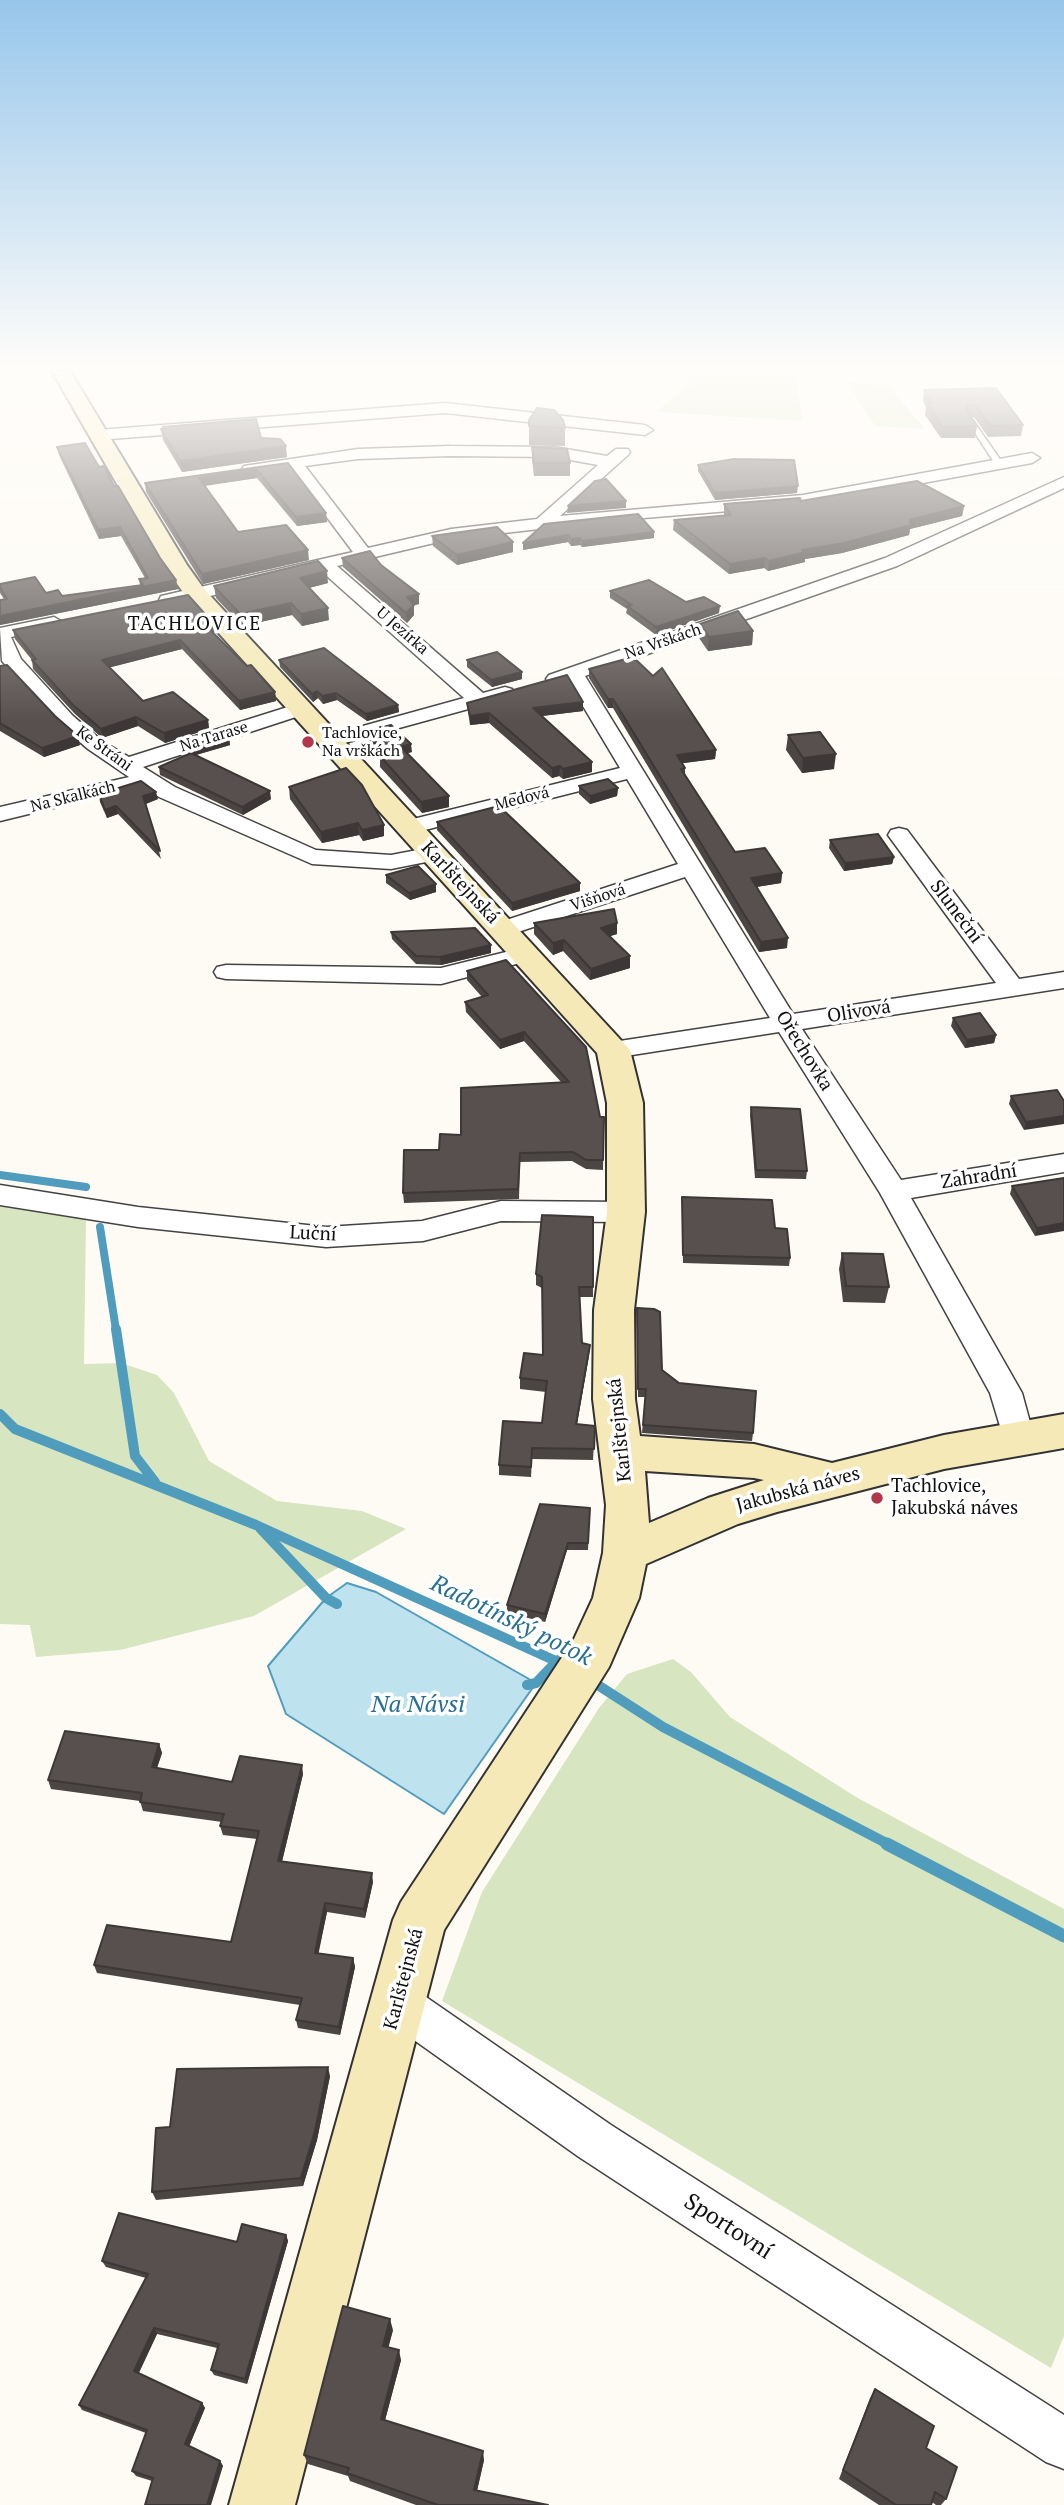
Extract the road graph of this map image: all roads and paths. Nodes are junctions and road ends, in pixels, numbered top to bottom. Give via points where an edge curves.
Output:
1 (136, 488) edge
2 (313, 488) edge
3 (582, 488) edge
4 (870, 488) edge
5 (1052, 488) edge
6 (544, 522) junction
7 (363, 553) junction
8 (324, 564) junction
9 (196, 594) junction
10 (146, 604) edge
11 (67, 621) edge
12 (573, 673) junction
13 (479, 700) junction
14 (301, 709) junction
15 (330, 741) junction
16 (127, 765) junction
17 (635, 771) junction
18 (146, 779) junction
19 (0, 814) edge
20 (409, 827) junction
21 (899, 835) dead end
22 (432, 854) junction
23 (692, 867) junction
24 (503, 929) junction
25 (526, 954) junction
26 (226, 972) dead end
27 (1064, 980) edge
28 (1012, 988) junction
29 (786, 1023) junction
30 (613, 1050) junction
31 (1064, 1163) edge
32 (893, 1191) junction
33 (0, 1195) edge
34 (626, 1212) junction
35 (1064, 1432) edge
36 (1018, 1437) junction
37 (622, 1452) junction
38 (832, 1480) junction
39 (626, 1553) junction
40 (398, 2003) junction
41 (1064, 2444) edge
42 (262, 2505) edge

1 - 9 main road, Karlštejnská
2 - 7 street
3 - 6 street
4 - 6 street via 803,500
5 - 12 street, Na Vrškách via 891,562
6 - 7 street via 451,534
7 - 8 street
8 - 9 street
8 - 13 street, U Jezírka
9 - 10 street
9 - 14 main road, Karlštejnská
11 - 16 street, Ke Stráni via 0,634 12,661 66,720
12 - 13 street, Na Vrškách
12 - 17 street, Ořechovka
13 - 15 street, Na Vrškách
14 - 15 main road, Karlštejnská
14 - 16 street, Na Tarase
15 - 20 main road, Karlštejnská
16 - 18 street, Ke Stráni
17 - 20 street, Medová
17 - 23 street, Ořechovka
18 - 19 street, Na Skalkách
18 - 22 street, Ke Stráni via 312,857 391,863
20 - 22 main road, Karlštejnská
21 - 28 street, Sluneční
22 - 24 main road, Karlštejnská
23 - 24 street, Višňová
23 - 29 street, Ořechovka
24 - 25 main road, Karlštejnská
25 - 26 street via 442,976
25 - 30 main road, Karlštejnská
27 - 28 street, Olivová
28 - 29 street, Olivová
29 - 30 street, Olivová
29 - 32 street, Ořechovka
30 - 34 main road, Karlštejnská via 625,1103
31 - 32 street, Zahradní
32 - 36 street, Ořechovka via 1006,1393
33 - 34 street, Luční via 138,1217 326,1237 423,1231 501,1211
34 - 37 main road, Karlštejnská via 614,1310 614,1399
35 - 36 main road, Jakubská náves
36 - 38 main road, Jakubská náves
37 - 38 main road via 754,1461
37 - 39 main road, Karlštejnská via 628,1505
38 - 39 main road, Jakubská náves via 724,1511
39 - 40 main road, Karlštejnská via 616,1598 592,1652 421,1920
40 - 41 street, Sportovní via 595,2141
40 - 42 main road, Karlštejnská

